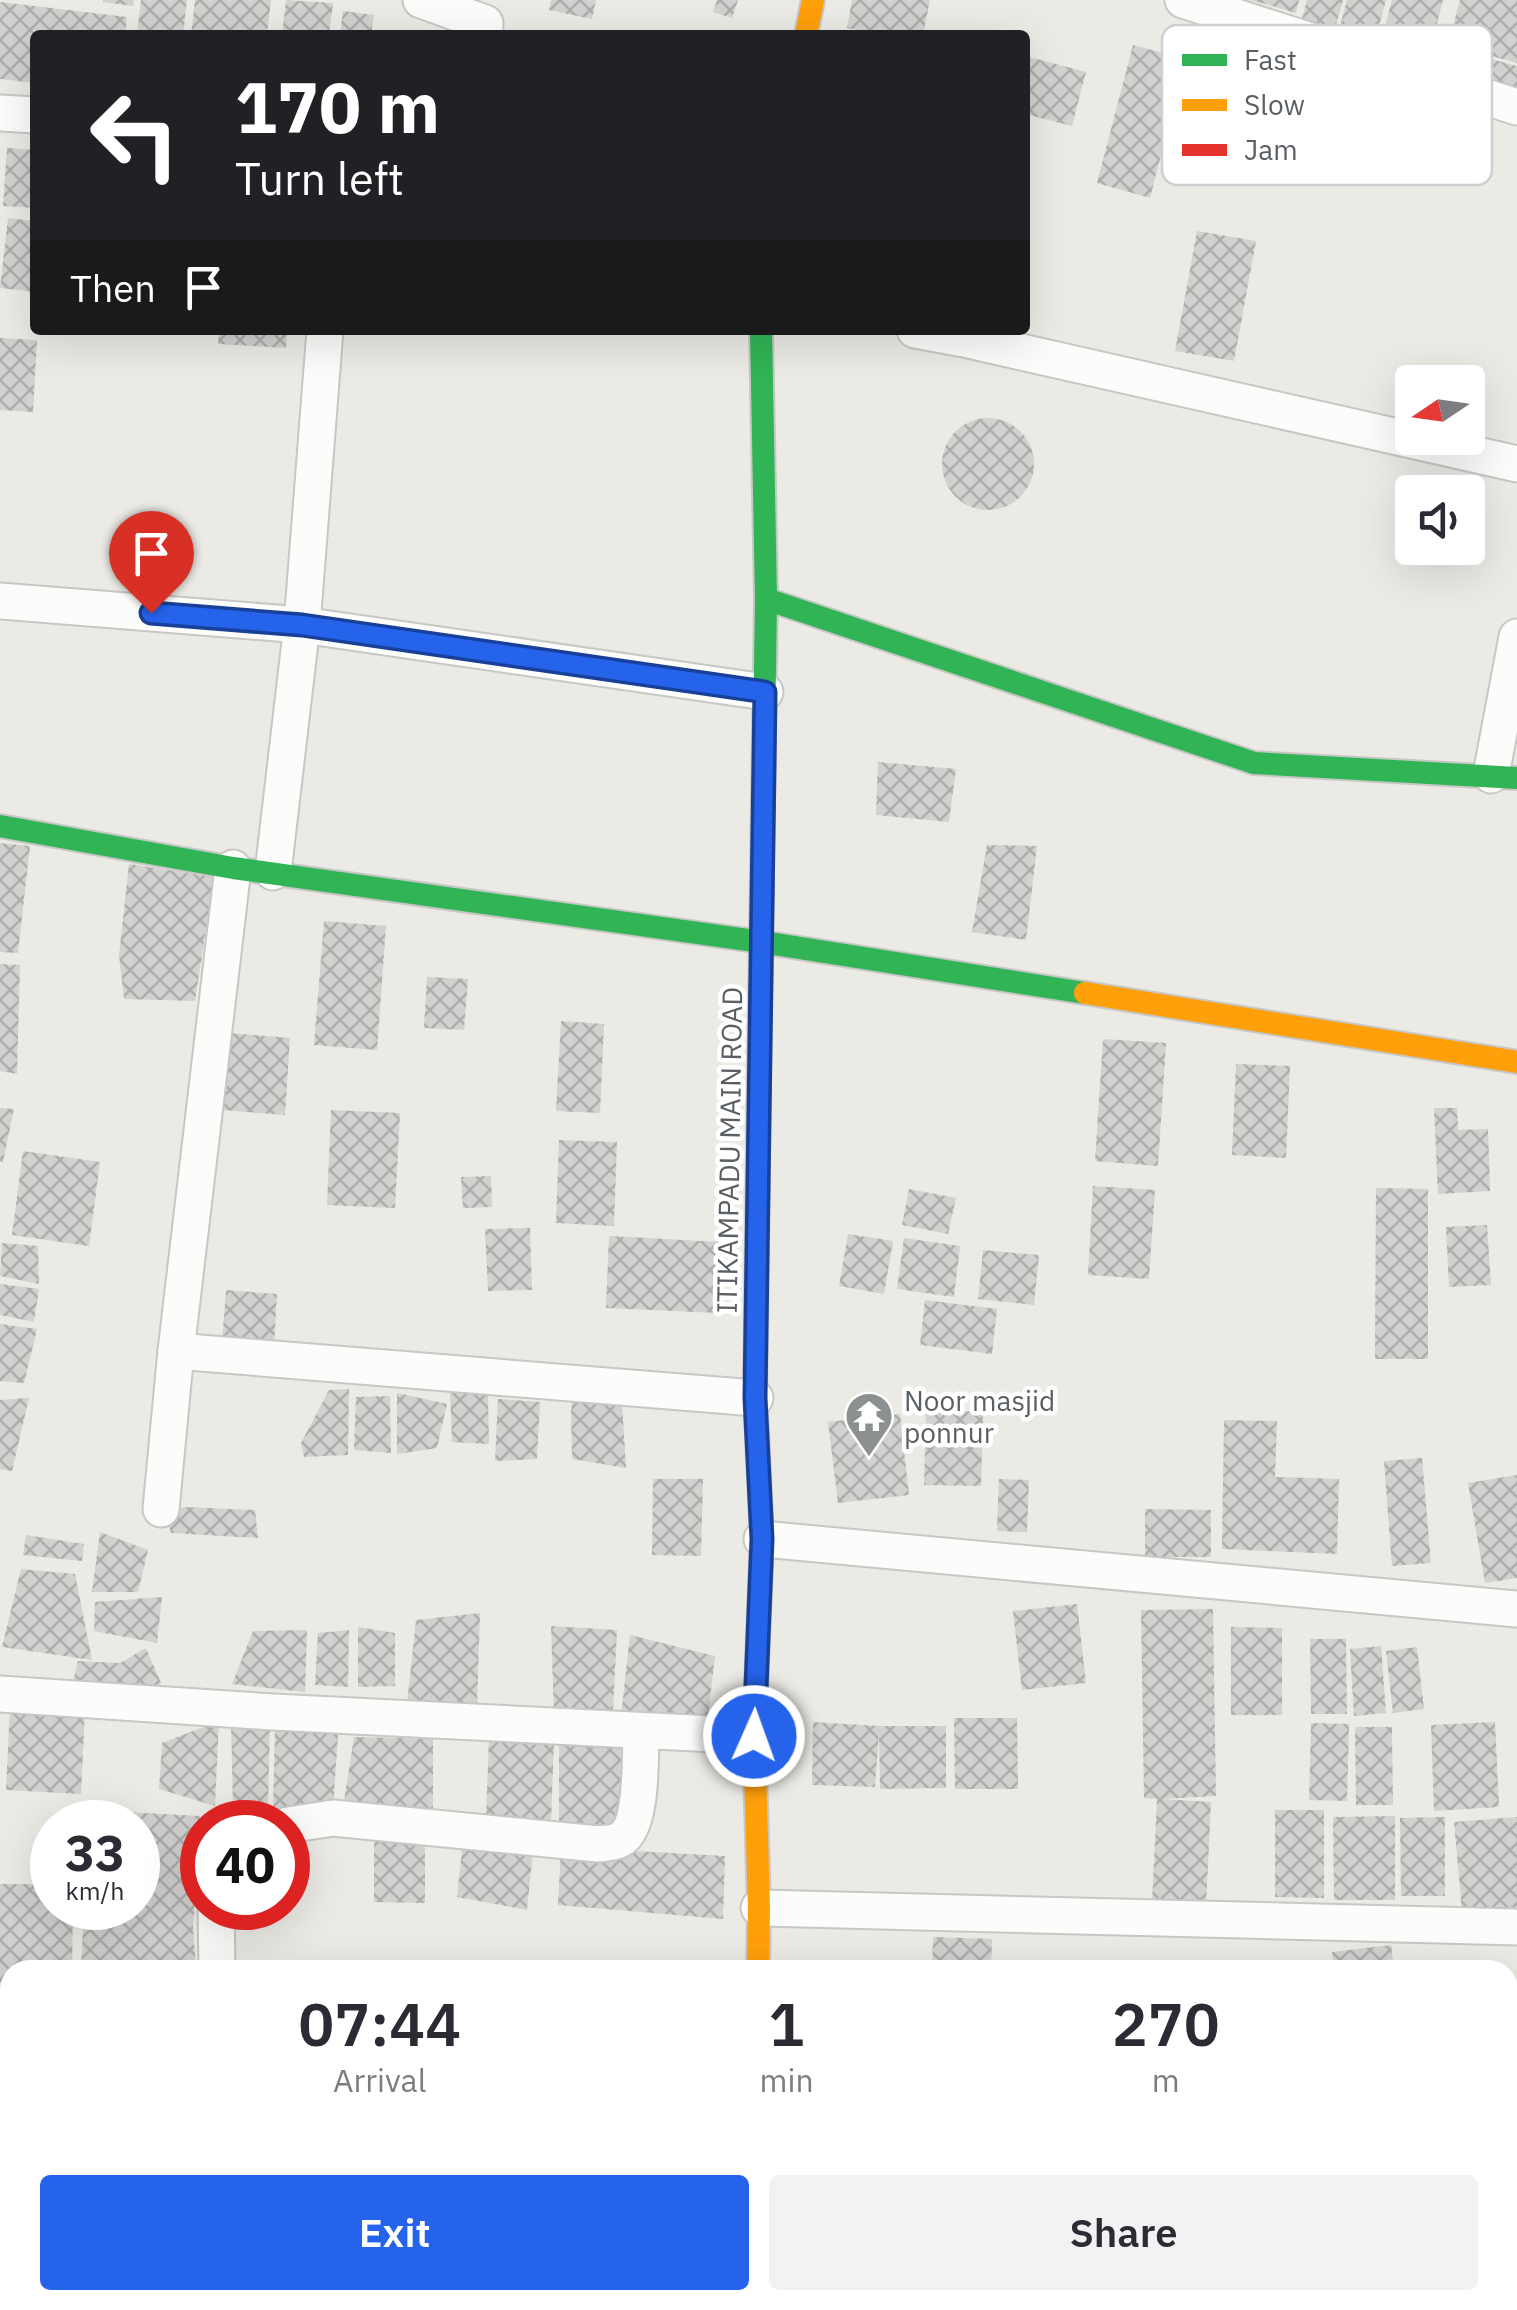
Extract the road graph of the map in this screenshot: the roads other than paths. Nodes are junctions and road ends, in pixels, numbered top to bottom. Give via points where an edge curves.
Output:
1 (422, 0) edge
2 (813, 0) edge
3 (1183, 0) edge
4 (1261, 25) edge
5 (485, 30) edge
6 (807, 30) edge
7 (1492, 99) edge
8 (1517, 107) edge
9 (0, 113) edge
10 (30, 115) edge
11 (324, 335) edge
12 (761, 335) edge
13 (942, 335) edge
14 (1517, 464) edge
15 (766, 599) junction
16 (0, 600) edge
17 (302, 625) junction
18 (1517, 637) edge
19 (765, 692) junction
20 (1504, 776) edge
21 (0, 826) edge
22 (233, 868) junction
23 (273, 872) junction
24 (762, 942) junction
25 (1517, 1062) edge
26 (176, 1351) junction
27 (755, 1398) junction
28 (160, 1509) dead end
29 (762, 1539) junction
30 (1517, 1609) edge
31 (0, 1694) edge
32 (642, 1732) junction
33 (754, 1736) junction
34 (310, 1822) edge
35 (759, 1908) junction
36 (1517, 1927) edge
37 (216, 1930) edge
38 (217, 1960) edge
39 (758, 1960) edge

1 - 5 street via 486,22
2 - 6 street
3 - 4 street
7 - 8 street
9 - 10 street
11 - 17 street
12 - 15 street, ITIKAMPADU MAIN ROAD
13 - 14 street
15 - 19 street, ITIKAMPADU MAIN ROAD
15 - 20 street via 1254,763
16 - 17 street
17 - 19 street
17 - 23 street
18 - 20 street
19 - 24 street, ITIKAMPADU MAIN ROAD
21 - 22 street
22 - 23 street
22 - 26 street
23 - 24 street
24 - 25 street
24 - 27 street, ITIKAMPADU MAIN ROAD
26 - 27 street
26 - 28 street
27 - 29 street, ITIKAMPADU MAIN ROAD
29 - 30 street
29 - 33 street, ITIKAMPADU MAIN ROAD
31 - 32 street
32 - 33 street
32 - 34 street via 637,1803 631,1831 619,1842 333,1818
33 - 35 street, ITIKAMPADU MAIN ROAD
35 - 36 street
35 - 39 street, ITIKAMPADU MAIN ROAD
37 - 38 street

